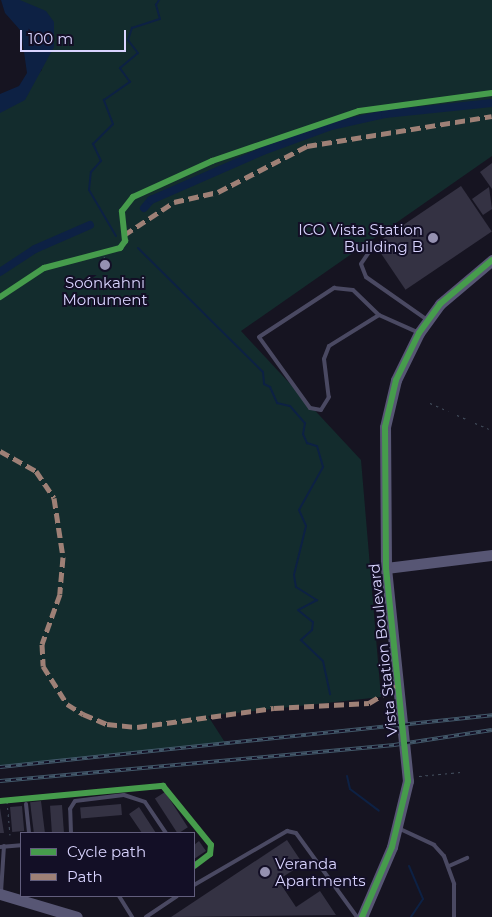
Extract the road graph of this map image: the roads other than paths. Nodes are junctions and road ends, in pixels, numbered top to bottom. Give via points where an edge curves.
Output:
1 (369, 252) dead end
2 (492, 260) edge
3 (379, 315) junction
4 (428, 320) junction
5 (418, 333) junction
6 (492, 554) edge
7 (386, 568) junction
8 (26, 804) dead end
9 (398, 828) junction
10 (29, 832) edge
11 (71, 832) edge
12 (165, 832) edge
13 (20, 845) edge
14 (2, 846) edge
15 (467, 858) dead end
16 (449, 866) junction
17 (195, 884) edge
18 (0, 893) edge
19 (120, 897) edge
20 (176, 897) edge
21 (77, 917) edge
22 (132, 917) edge
23 (146, 917) edge
24 (356, 917) edge
25 (362, 917) edge
26 (454, 917) edge

1 - 4 lane via 361,264 366,277
2 - 4 street, Vista Station Boulevard via 471,274
3 - 3 lane via 353,290 334,288 259,336 310,408 321,410 329,398 324,359 329,346
3 - 5 lane
4 - 5 street, Vista Station Boulevard
5 - 7 street, Vista Station Boulevard via 396,380 385,427
6 - 7 street
7 - 9 street, Vista Station Boulevard via 407,764
8 - 10 lane
9 - 16 lane via 434,845
9 - 25 street, Vista Station Boulevard
11 - 12 lane via 70,808 75,802 127,796 147,804
13 - 14 lane
14 - 18 lane
15 - 16 lane
16 - 26 lane
17 - 24 lane via 287,831 296,832
18 - 21 street
19 - 22 lane
20 - 23 lane

